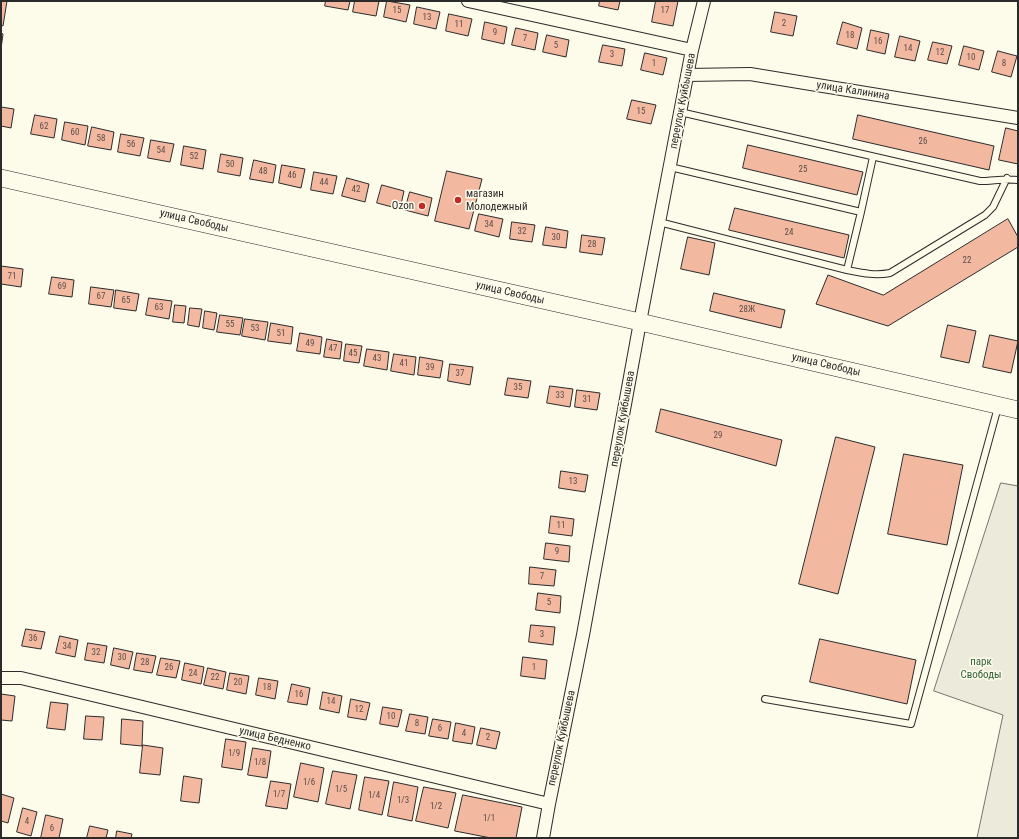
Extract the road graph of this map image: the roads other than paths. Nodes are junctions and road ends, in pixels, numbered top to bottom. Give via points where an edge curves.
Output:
1 (468, 1) edge
2 (704, 1) edge
3 (692, 50) junction
4 (688, 75) junction
5 (680, 112) junction
6 (1018, 118) edge
7 (873, 157) junction
8 (670, 167) junction
9 (1, 178) edge
10 (1007, 178) junction
11 (1018, 180) edge
12 (861, 212) junction
13 (659, 222) junction
14 (847, 270) junction
15 (640, 322) junction
16 (999, 405) junction
17 (1018, 410) edge
18 (1, 678) edge
19 (765, 699) dead end
20 (549, 804) junction
21 (543, 838) edge

1 - 3 street
2 - 3 street, переулок Куйбышева
3 - 4 street, переулок Куйбышева
4 - 5 street, переулок Куйбышева
4 - 6 street, улица Калинина via 750,74
5 - 7 lane
5 - 8 street, переулок Куйбышева
7 - 10 lane via 980,181
7 - 12 lane
8 - 12 lane
8 - 13 street, переулок Куйбышева
9 - 15 main road, улица Свободы
10 - 11 lane
10 - 14 lane via 993,207 985,215 890,274 865,274
12 - 14 lane
13 - 14 lane
13 - 15 street, переулок Куйбышева
15 - 16 main road, улица Свободы
15 - 20 street, переулок Куйбышева via 583,635
16 - 17 main road, улица Свободы
16 - 19 lane via 911,724
18 - 20 street, улица Бедненко via 21,678
20 - 21 street, переулок Куйбышева

